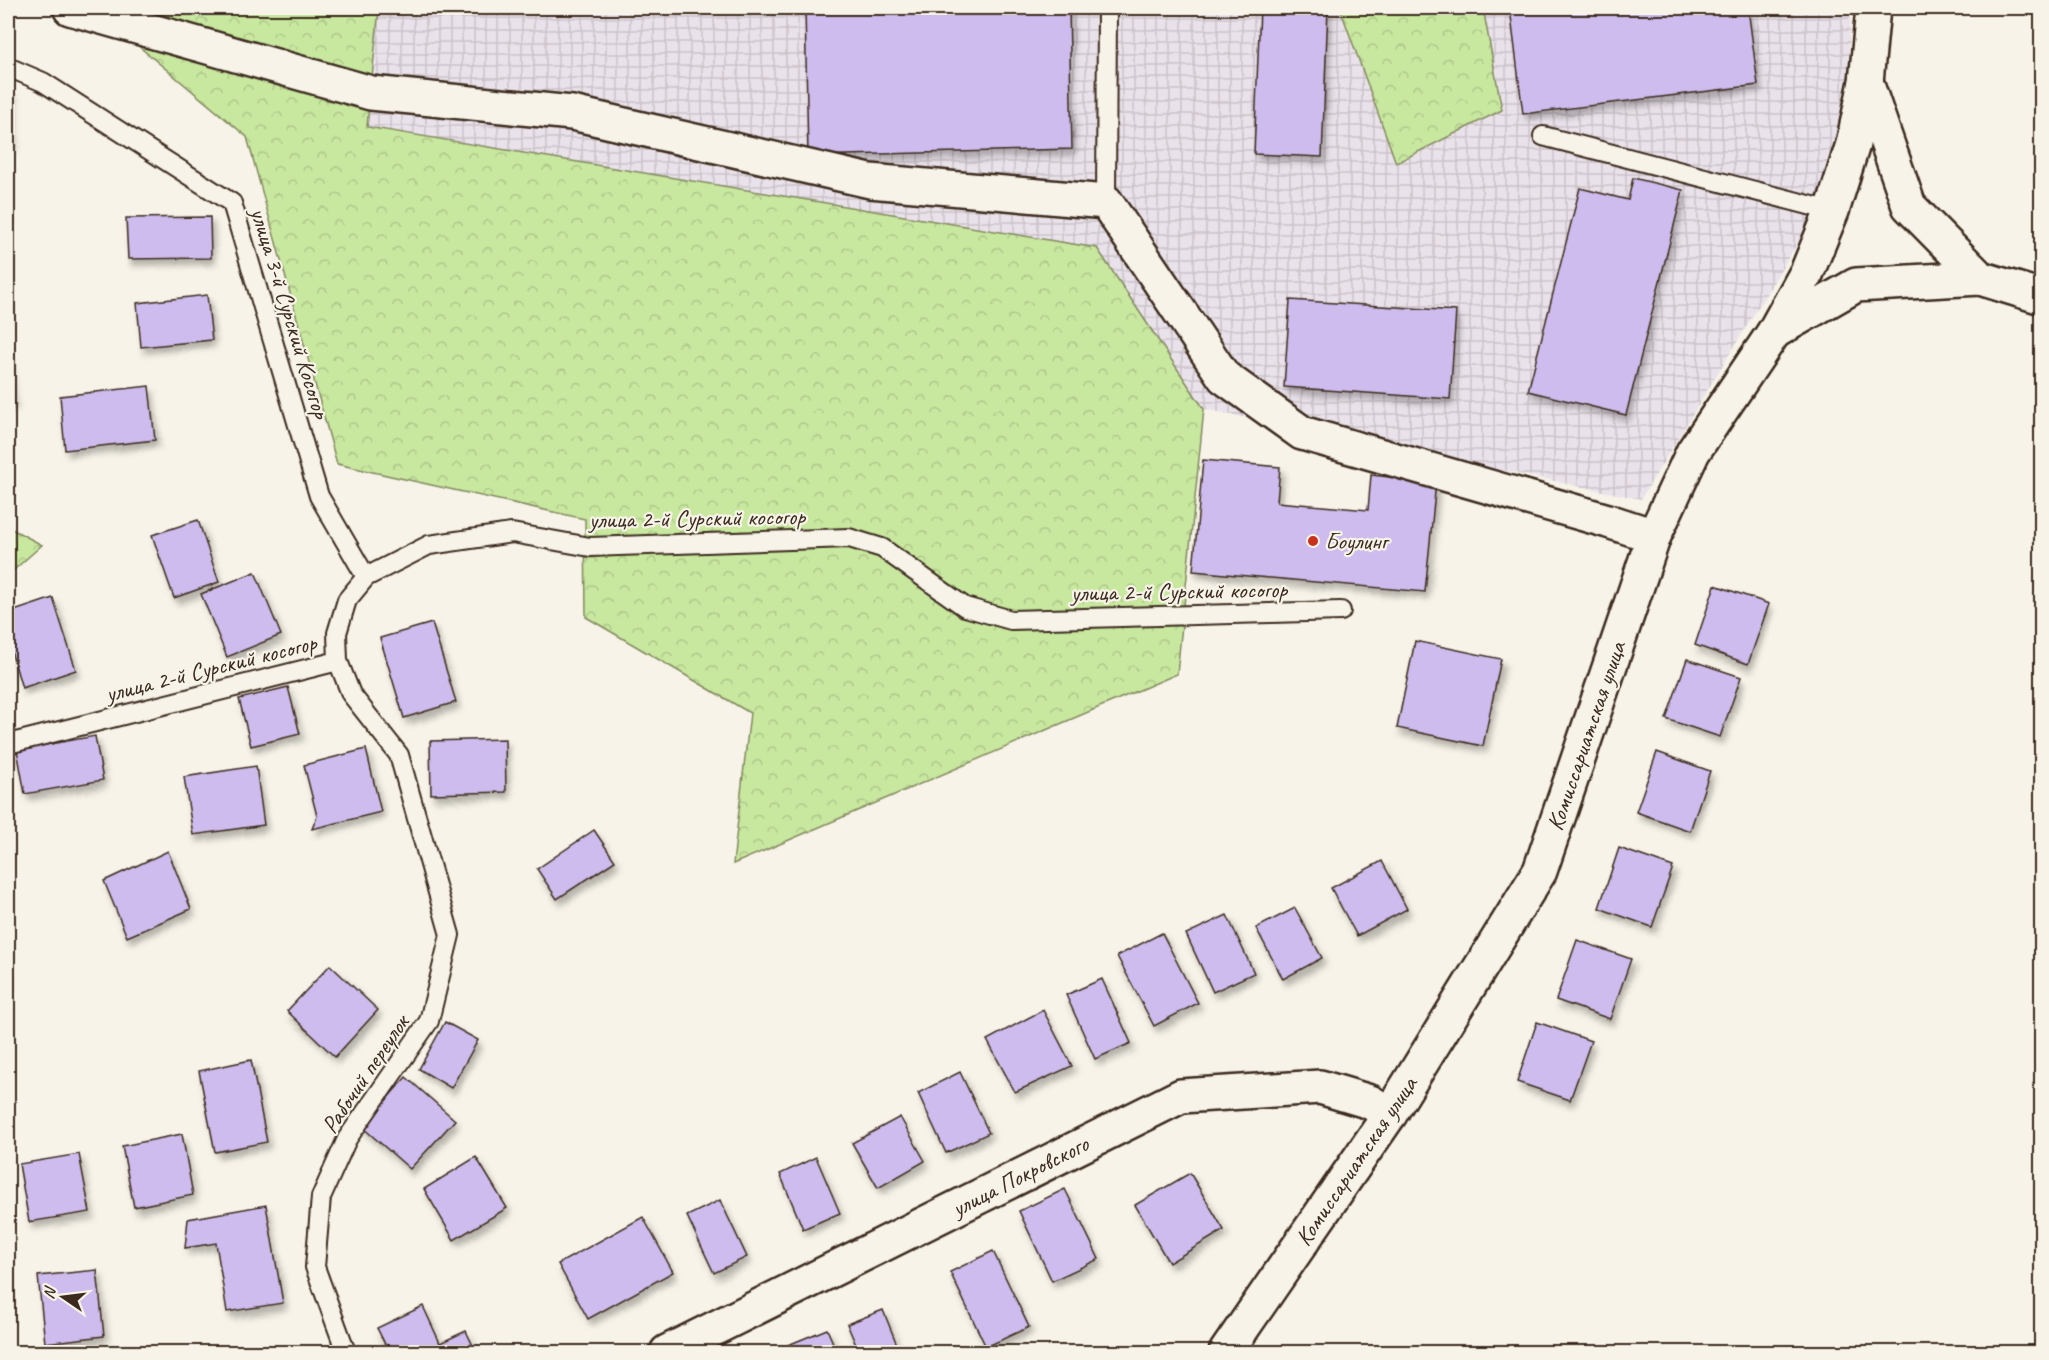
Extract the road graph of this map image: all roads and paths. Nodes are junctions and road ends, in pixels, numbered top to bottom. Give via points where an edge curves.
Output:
1 (70, 8) edge
2 (1107, 8) edge
3 (1873, 8) edge
4 (8, 67) edge
5 (1866, 82) junction
6 (1543, 136) dead end
7 (1106, 202) junction
8 (1833, 211) junction
9 (1980, 278) junction
10 (2042, 297) edge
11 (1774, 332) junction
12 (1654, 536) junction
13 (366, 577) junction
14 (1341, 611) dead end
15 (338, 660) junction
16 (8, 744) edge
17 (1390, 1114) junction
18 (346, 1353) edge
19 (667, 1353) edge
20 (1226, 1353) edge

1 - 7 street via 371,93 572,113 870,181
2 - 7 lane
3 - 5 street, Комиссариатская улица
4 - 13 lane, улица 3-й Сурский Косогор via 43,82 232,203 319,496
5 - 8 street, Комиссариатская улица
5 - 9 street, Комиссариатская улица via 1909,206
6 - 8 lane
7 - 12 street via 1224,377 1302,433
8 - 11 street, Комиссариатская улица via 1807,272
9 - 10 street
9 - 11 street via 1856,285
11 - 12 street, Комиссариатская улица via 1693,452
12 - 17 street, Комиссариатская улица via 1540,871
13 - 14 lane, улица 2-й Сурский косогор via 429,545 512,533 590,547 849,538 882,548 965,607 1011,620
13 - 15 lane, улица 2-й Сурский косогор via 347,600 337,633
15 - 16 lane, улица 2-й Сурский косогор
15 - 18 lane, Рабочий переулок via 351,694 399,755 450,935 429,1022 347,1138 321,1197 315,1267
17 - 19 street, улица Покровского via 1370,1102 1320,1087 1181,1096
17 - 20 street, Комиссариатская улица

